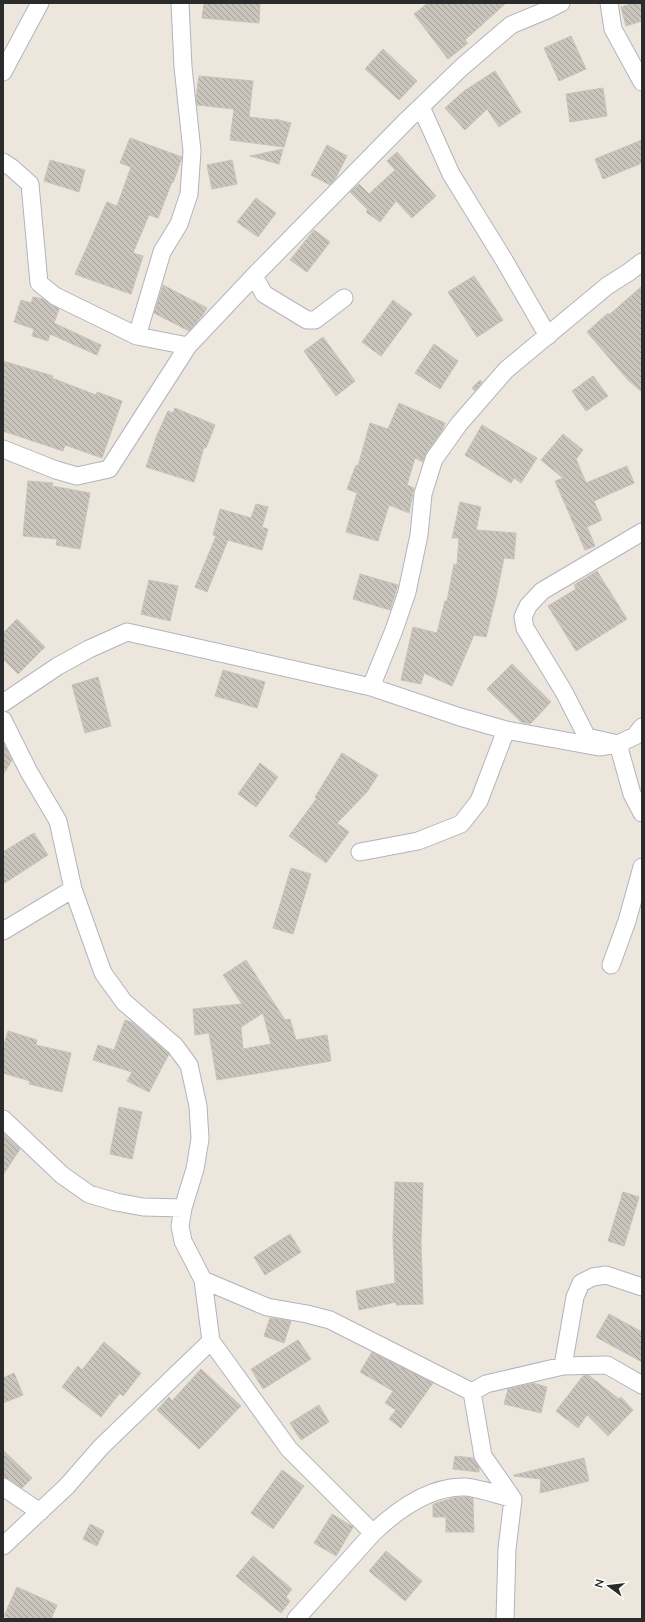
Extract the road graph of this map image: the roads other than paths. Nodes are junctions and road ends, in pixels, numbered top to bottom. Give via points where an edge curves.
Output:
1 (40, 3) edge
2 (180, 3) edge
3 (561, 3) edge
4 (610, 3) edge
5 (3, 72) edge
6 (642, 82) edge
7 (421, 107) junction
8 (3, 162) edge
9 (642, 262) edge
10 (254, 276) junction
11 (344, 298) dead end
12 (137, 336) junction
13 (548, 336) junction
14 (188, 346) junction
15 (3, 449) edge
16 (642, 532) edge
17 (372, 687) junction
18 (3, 703) edge
19 (3, 720) edge
20 (642, 727) edge
21 (506, 730) junction
22 (618, 744) junction
23 (642, 813) edge
24 (360, 852) dead end
25 (642, 867) edge
26 (73, 889) junction
27 (3, 931) edge
28 (611, 966) dead end
29 (3, 1119) edge
30 (183, 1208) junction
31 (203, 1280) junction
32 (642, 1287) edge
33 (211, 1341) junction
34 (563, 1366) junction
35 (642, 1385) edge
36 (472, 1392) junction
37 (3, 1487) edge
38 (513, 1499) junction
39 (40, 1512) junction
40 (373, 1533) junction
41 (3, 1546) edge
42 (296, 1619) edge
43 (505, 1619) edge

1 - 5 street
2 - 12 street via 192,151 189,194 179,224 162,252
3 - 7 street via 511,25
4 - 6 street via 613,29
7 - 10 street
7 - 13 street via 451,174
8 - 12 street via 30,184 39,283 55,296
9 - 13 street via 607,286
10 - 11 street via 264,294 308,320 315,320
10 - 14 street
12 - 14 street
13 - 17 street via 506,370 459,424 434,459 423,494 419,535 407,592
14 - 15 street via 109,469 77,476
16 - 22 street via 542,591 528,606 523,617 525,628 564,692 587,737
17 - 18 street via 127,632 58,666
17 - 21 street
19 - 26 street via 29,772 58,821
20 - 22 street via 635,736
21 - 22 street via 599,747
21 - 24 street via 479,801 461,824 418,841
22 - 23 street via 632,794
25 - 28 street
26 - 27 street
26 - 30 street via 103,973 124,1002 176,1046 189,1064 198,1106 200,1139 195,1169
29 - 30 street via 62,1175 89,1194 143,1207
30 - 31 street via 180,1226 183,1241
31 - 33 street
31 - 36 street via 267,1307 330,1320
32 - 34 street via 606,1275 593,1277 581,1283 575,1297
33 - 39 street via 101,1447
33 - 40 street via 289,1449
34 - 35 street via 607,1365
34 - 36 street via 486,1384
36 - 38 street via 483,1456
37 - 39 street
38 - 40 street via 466,1487 438,1490 390,1517
38 - 43 street via 507,1549
39 - 41 street
40 - 42 street

